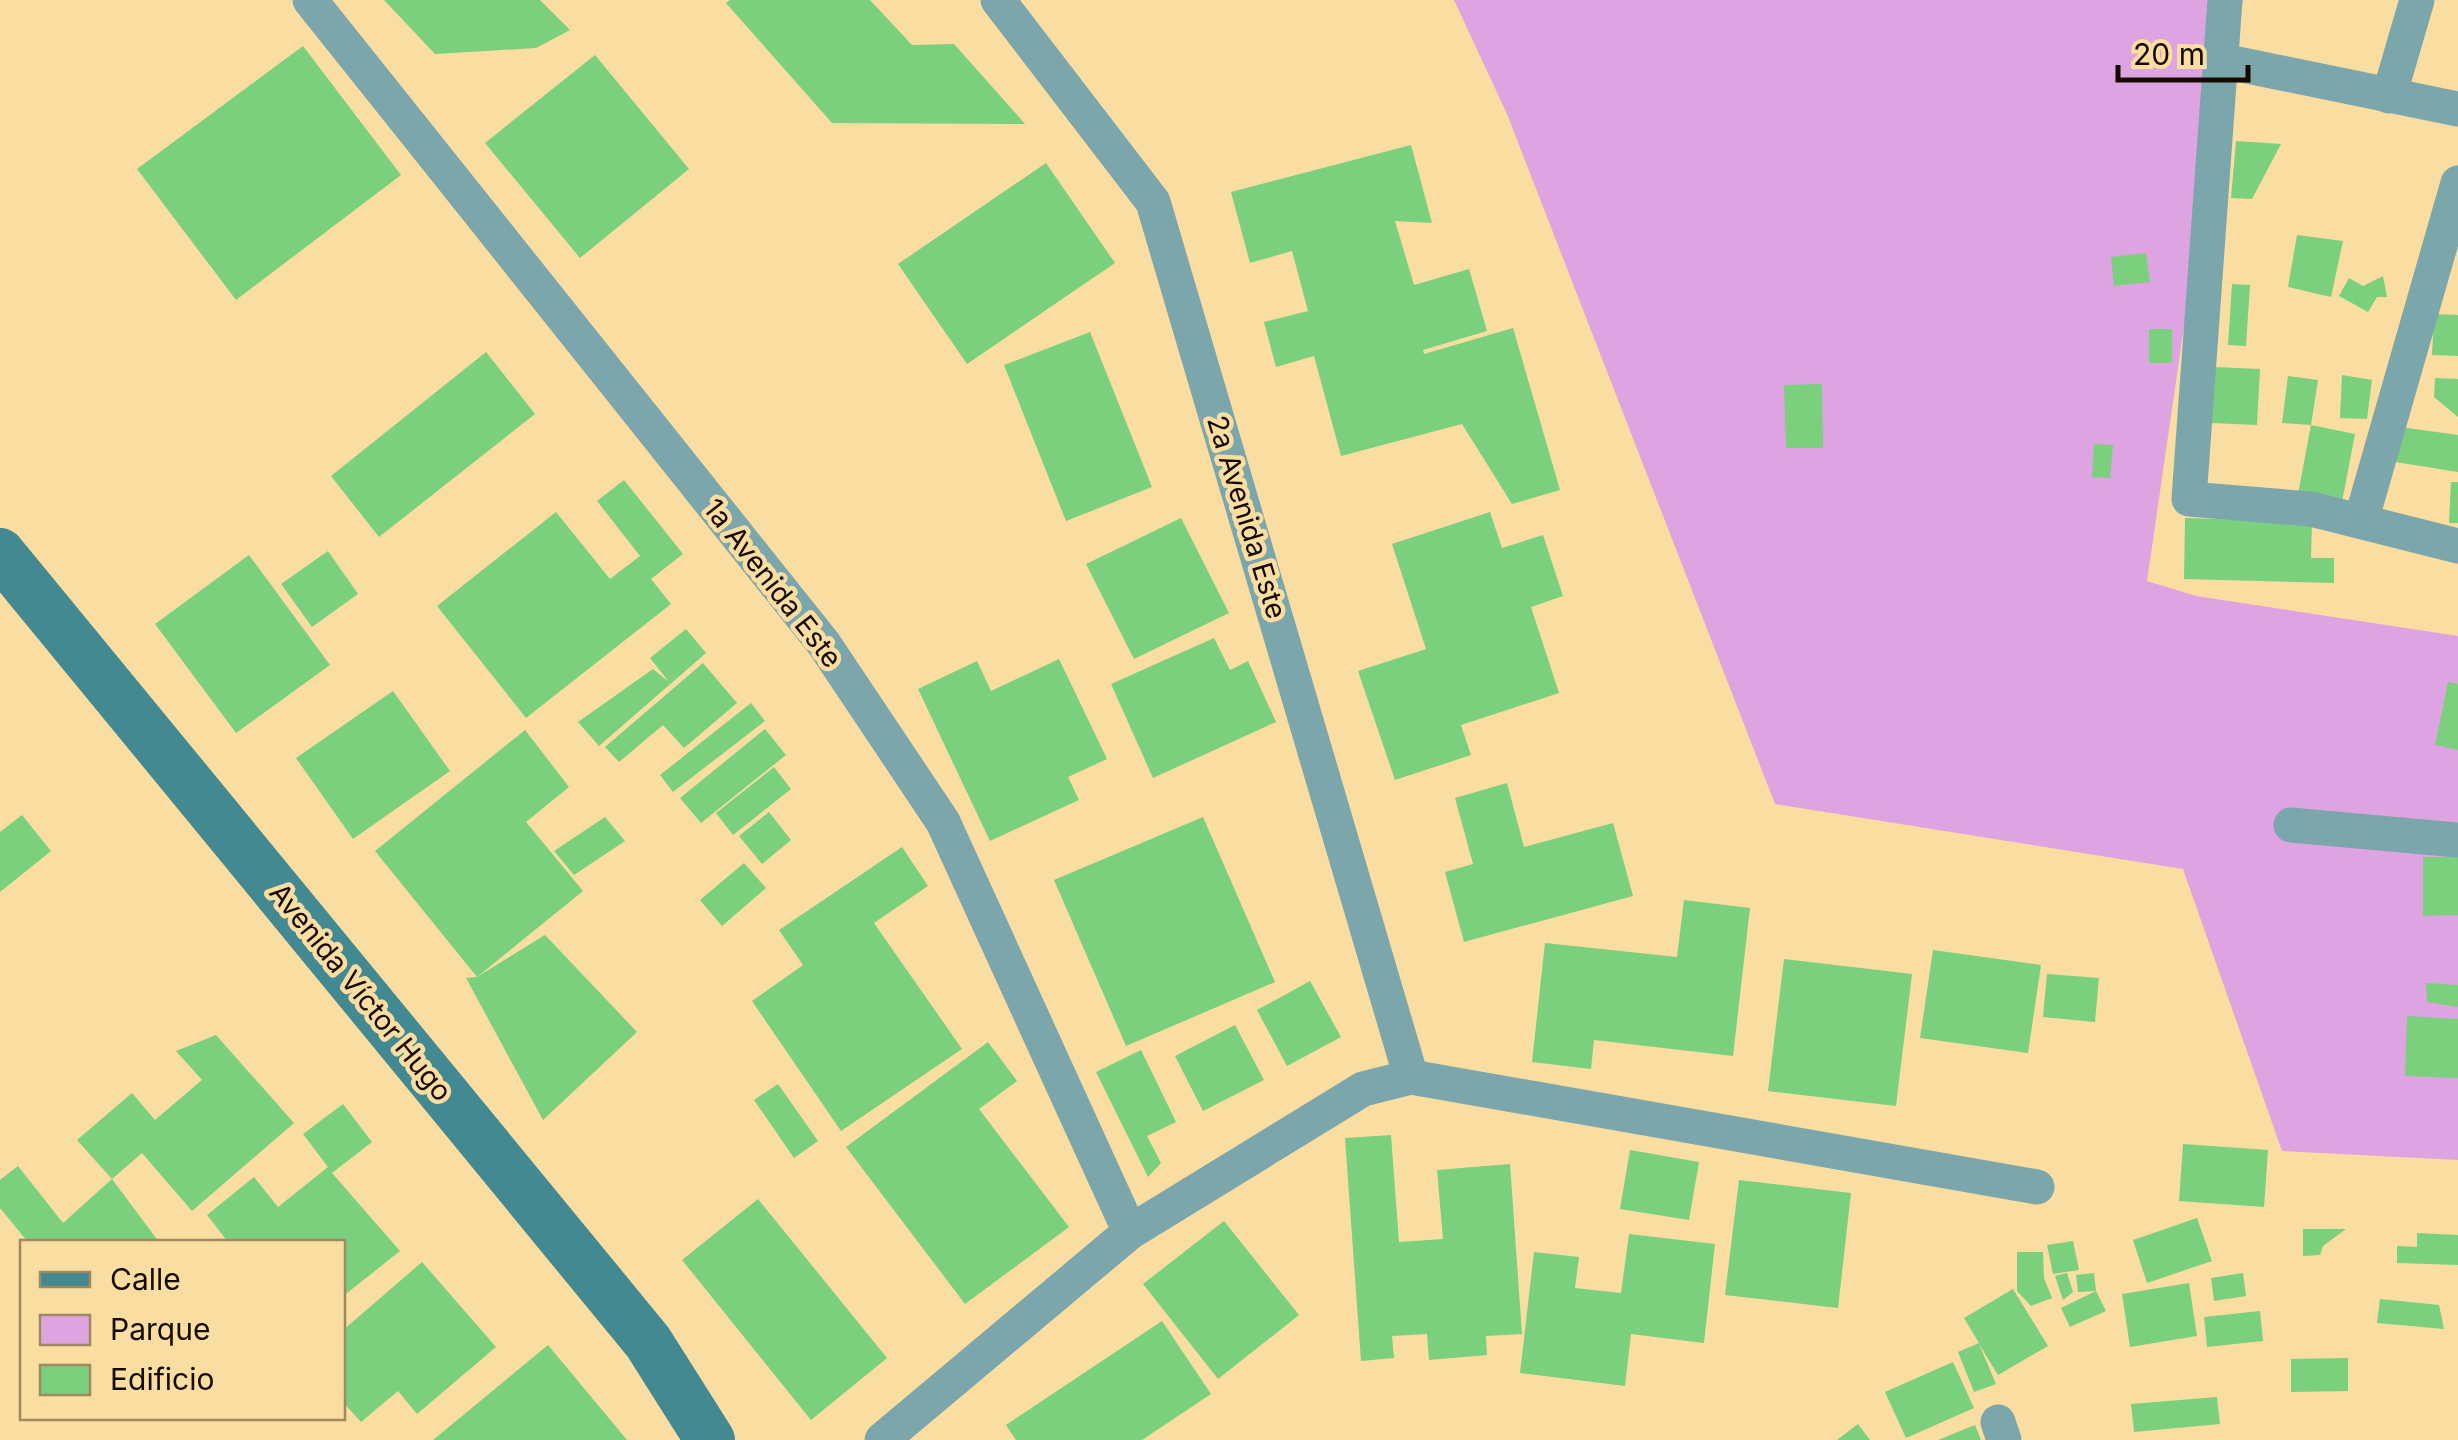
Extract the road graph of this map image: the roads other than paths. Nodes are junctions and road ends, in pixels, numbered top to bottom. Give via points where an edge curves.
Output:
1 (310, 0) edge
2 (998, 0) edge
3 (2225, 0) edge
4 (2418, 0) edge
5 (2218, 60) junction
6 (2389, 96) junction
7 (2458, 109) edge
8 (2458, 183) edge
9 (2360, 521) junction
10 (2458, 546) edge
11 (0, 553) edge
12 (2291, 825) dead end
13 (2458, 840) edge
14 (1411, 1076) junction
15 (2036, 1187) dead end
16 (1130, 1232) junction
17 (710, 1440) edge
18 (882, 1440) edge

1 - 16 street, 1a Avenida Este via 824,644 932,806
2 - 14 street, 2a Avenida Este via 1153,202
3 - 5 street
4 - 6 street
5 - 6 street
5 - 9 street via 2189,499 2311,509
6 - 7 street
8 - 9 street
9 - 10 street
11 - 17 street, Avenida Víctor Hugo via 648,1342
12 - 13 street
14 - 15 street
14 - 16 street via 1363,1089
16 - 18 street

